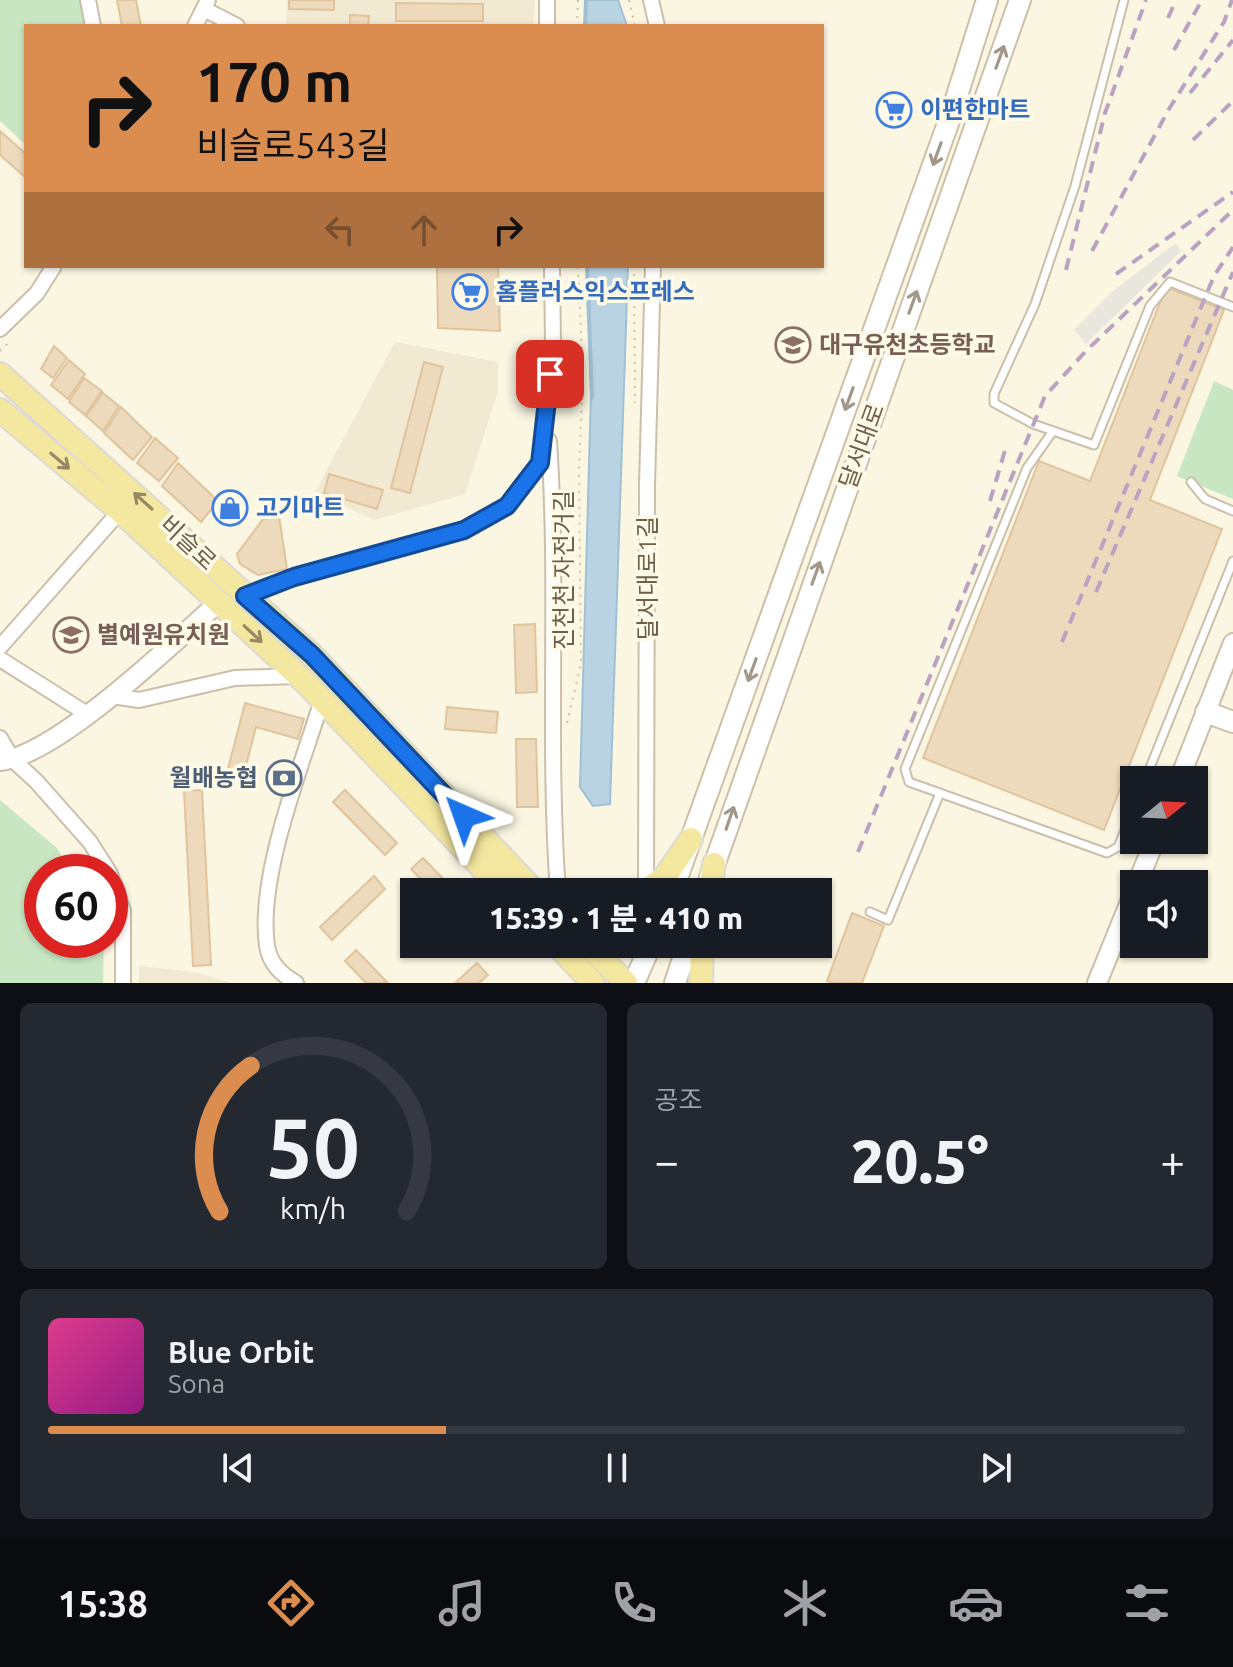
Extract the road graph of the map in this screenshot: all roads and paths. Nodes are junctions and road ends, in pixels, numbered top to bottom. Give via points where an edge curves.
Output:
1 (88, 0) edge
2 (547, 0) edge
3 (578, 0) edge
4 (629, 0) edge
5 (651, 0) edge
6 (987, 0) edge
7 (1020, 0) edge
8 (1124, 0) edge
9 (206, 4) edge
10 (93, 24) edge
11 (196, 24) edge
12 (234, 24) edge
13 (547, 24) edge
14 (577, 24) edge
15 (635, 24) edge
16 (657, 24) edge
17 (53, 268) edge
18 (552, 268) edge
19 (578, 268) edge
20 (653, 268) edge
21 (1233, 307) edge
22 (0, 329) edge
23 (8, 343) dead end
24 (0, 351) edge
25 (0, 374) edge
26 (546, 405) junction
27 (0, 410) edge
28 (1053, 431) junction
29 (1191, 482) dead end
30 (120, 511) junction
31 (1233, 511) edge
32 (1233, 561) edge
33 (245, 596) junction
34 (218, 603) junction
35 (1233, 643) edge
36 (0, 647) edge
37 (0, 659) edge
38 (297, 676) junction
39 (112, 696) junction
40 (322, 700) junction
41 (1206, 712) junction
42 (87, 714) junction
43 (1233, 722) edge
44 (565, 729) dead end
45 (0, 738) edge
46 (6, 760) edge
47 (1151, 766) edge
48 (1185, 766) edge
49 (940, 793) junction
50 (691, 839) junction
51 (1120, 842) edge
52 (98, 854) edge
53 (714, 864) joint
54 (506, 878) edge
55 (507, 878) edge
56 (557, 878) edge
57 (645, 878) edge
58 (664, 878) edge
59 (677, 878) edge
60 (711, 878) edge
61 (870, 912) dead end
62 (1120, 926) edge
63 (123, 958) edge
64 (570, 958) edge
65 (577, 958) edge
66 (587, 958) edge
67 (645, 958) edge
68 (683, 958) edge
69 (702, 958) edge
70 (123, 983) edge
71 (296, 983) edge
72 (568, 983) edge
73 (593, 983) edge
74 (626, 983) edge
75 (634, 983) edge
76 (675, 983) edge
77 (701, 983) edge
78 (1097, 983) edge

1 - 10 street
2 - 13 street
3 - 14 path
4 - 15 path
5 - 16 street
6 -> 50 main road, 달서대로 via 951,115
53 -> 7 main road, 달서대로
8 - 28 lane via 1075,186 1035,304 994,394 994,403 1004,411
9 - 11 street
9 - 12 street
17 - 22 street via 37,293
18 - 26 street via 553,344
19 - 44 path, 진천천 자전거길 via 583,376 581,664
20 - 57 street, 달서대로1길
21 - 28 lane via 1170,282 1150,306 1094,445
23 - 24 path
33 -> 25 main road, 비슬로
26 - 33 street via 540,463 507,506 464,530 294,577
26 - 56 street via 554,493
27 -> 30 main road, 비슬로
28 - 49 lane via 1027,468 905,769 909,782
29 - 31 lane via 1205,499
30 - 34 main road, 비슬로
30 - 36 street
32 - 47 lane
33 - 55 main road, 비슬로 via 312,655
34 -> 38 main road, 비슬로
34 - 39 street
35 - 41 street
37 - 42 street
38 - 39 street via 235,678 139,700
38 - 40 main road, 비슬로
39 - 42 street
40 - 54 main road, 비슬로
40 - 71 street via 265,902 267,948 278,972
41 - 43 main road
41 - 48 street
42 - 46 street
45 - 46 street
46 - 52 street via 36,781
49 - 51 lane via 1107,853
49 - 61 lane via 888,920
50 - 58 main road
50 - 59 main road, 달서대로
53 - 60 main road
62 - 78 street
63 - 70 street
64 - 72 main road
65 - 73 main road
66 - 74 main road
67 - 75 main road
68 - 76 main road
69 - 77 main road

